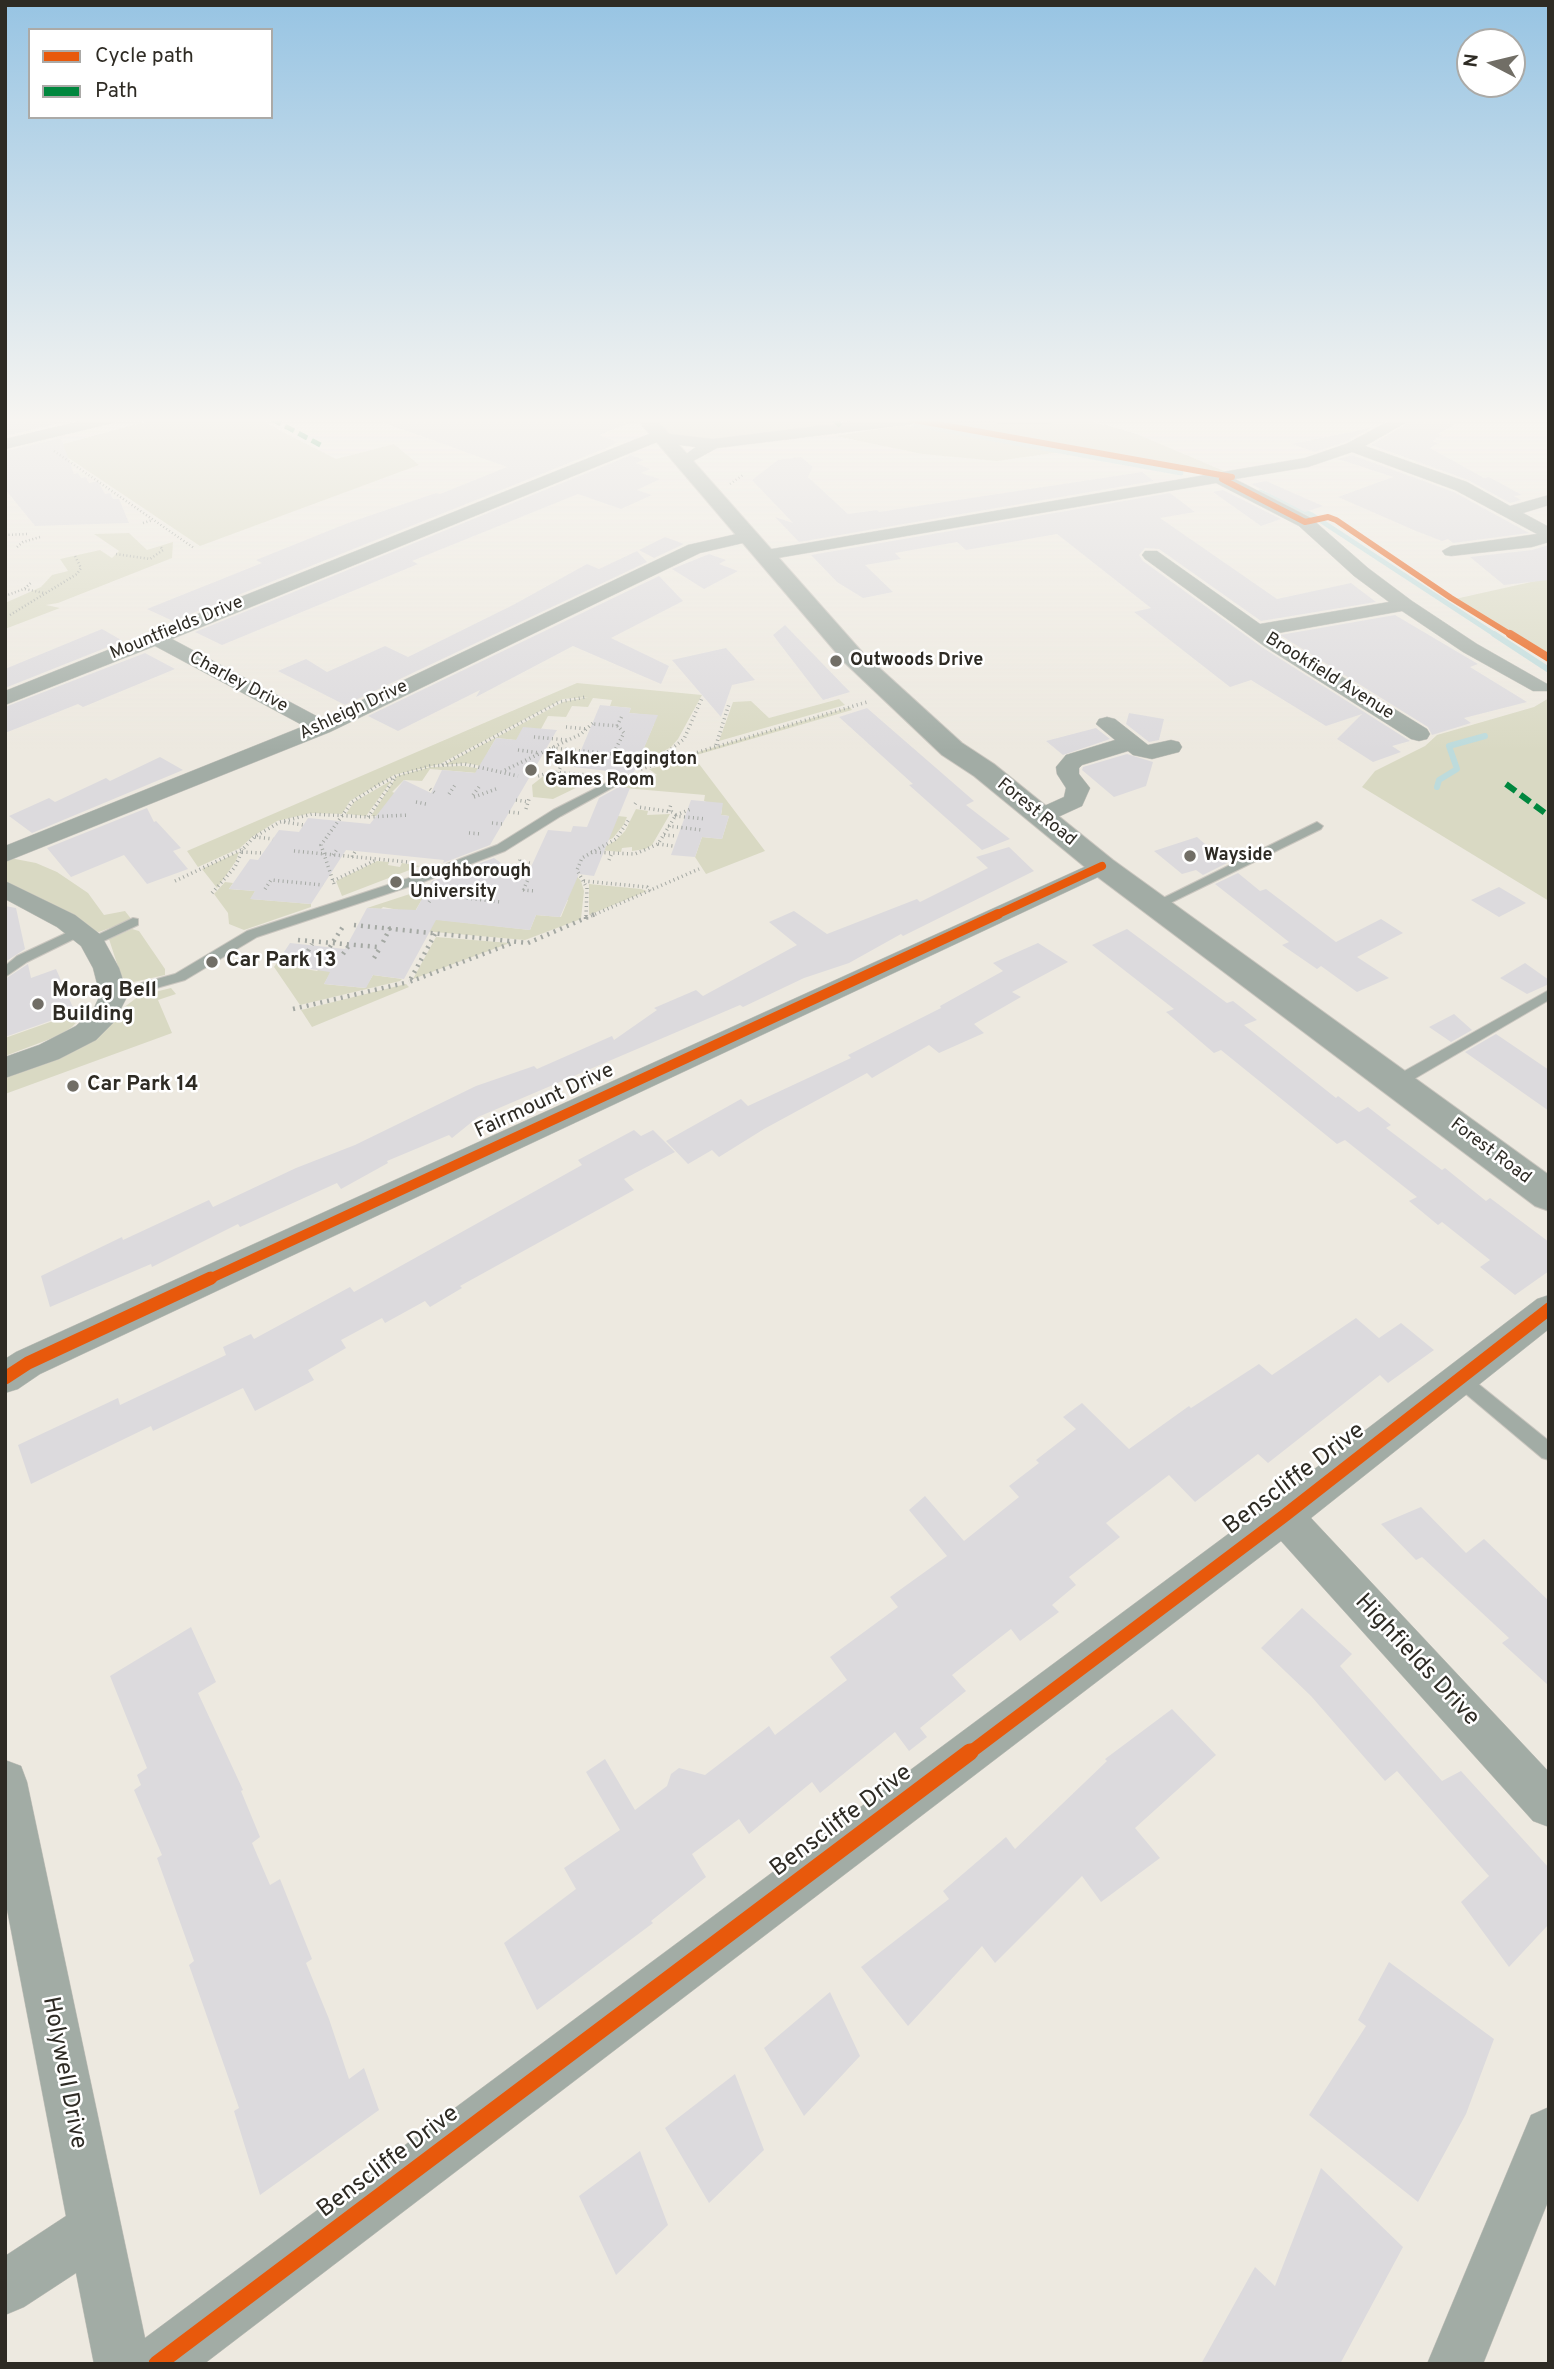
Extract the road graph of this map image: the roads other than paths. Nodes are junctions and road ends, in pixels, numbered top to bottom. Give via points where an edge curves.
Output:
1 (417, 530) edge
2 (743, 530) edge
3 (867, 530) edge
4 (1313, 530) edge
5 (1549, 535) edge
6 (758, 545) junction
7 (1449, 551) dead end
8 (1151, 559) dead end
9 (1405, 605) junction
10 (1256, 631) junction
11 (155, 638) junction
12 (1523, 682) dead end
13 (5, 699) edge
14 (1107, 724) dead end
15 (322, 727) junction
16 (1403, 728) dead end
17 (1129, 743) junction
18 (1171, 747) dead end
19 (624, 777) road end
20 (1039, 817) junction
21 (1317, 826) dead end
22 (5, 855) edge
23 (1102, 866) junction
24 (5, 889) edge
25 (1156, 905) junction
26 (133, 922) dead end
27 (85, 936) junction
28 (5, 973) edge
29 (1549, 994) edge
30 (114, 995) junction
31 (5, 1068) edge
32 (1397, 1082) junction
33 (1549, 1196) edge
34 (1549, 1309) edge
35 (5, 1378) edge
36 (1460, 1379) junction
37 (1549, 1452) edge
38 (1284, 1516) junction
39 (5, 1782) edge
40 (1549, 1805) edge
41 (1549, 2133) edge
42 (94, 2230) junction
43 (5, 2288) edge
44 (122, 2364) edge
45 (157, 2364) edge
46 (1455, 2364) edge

1 - 11 street, Mountfields Drive
2 - 6 street, Forest Road
3 - 6 street
4 - 9 street
5 - 7 street via 1532,542
6 - 15 street, Ashleigh Drive via 712,542 694,549
6 - 20 street, Forest Road via 854,659 952,749
8 - 10 street, Brookfield Avenue
9 - 10 street, Brookfield Avenue
9 - 12 street
10 - 16 street, Brookfield Avenue
11 - 13 street, Mountfields Drive
11 - 15 street, Charley Drive
14 - 17 street
15 - 22 street, Ashleigh Drive
17 - 18 street via 1146,752
17 - 20 street via 1074,760 1067,767 1078,788 1074,801
19 - 30 lane via 511,842 439,872 248,936 180,977
20 - 23 street, Forest Road
21 - 25 lane
23 - 25 street, Forest Road
23 - 35 street, Fairmount Drive via 28,1363
24 - 27 street
25 - 32 street, Forest Road
26 - 27 lane
27 - 28 lane via 22,960
27 - 30 street via 106,968
29 - 32 lane
30 - 31 street via 104,1015 86,1033
32 - 33 street, Forest Road
34 - 36 street, Benscliffe Drive
36 - 37 lane
36 - 38 street, Benscliffe Drive
38 - 40 street, Highfields Drive
38 - 45 street, Benscliffe Drive
39 - 42 street, Holywell Drive
41 - 46 street
42 - 43 street
42 - 44 street, Holywell Drive

